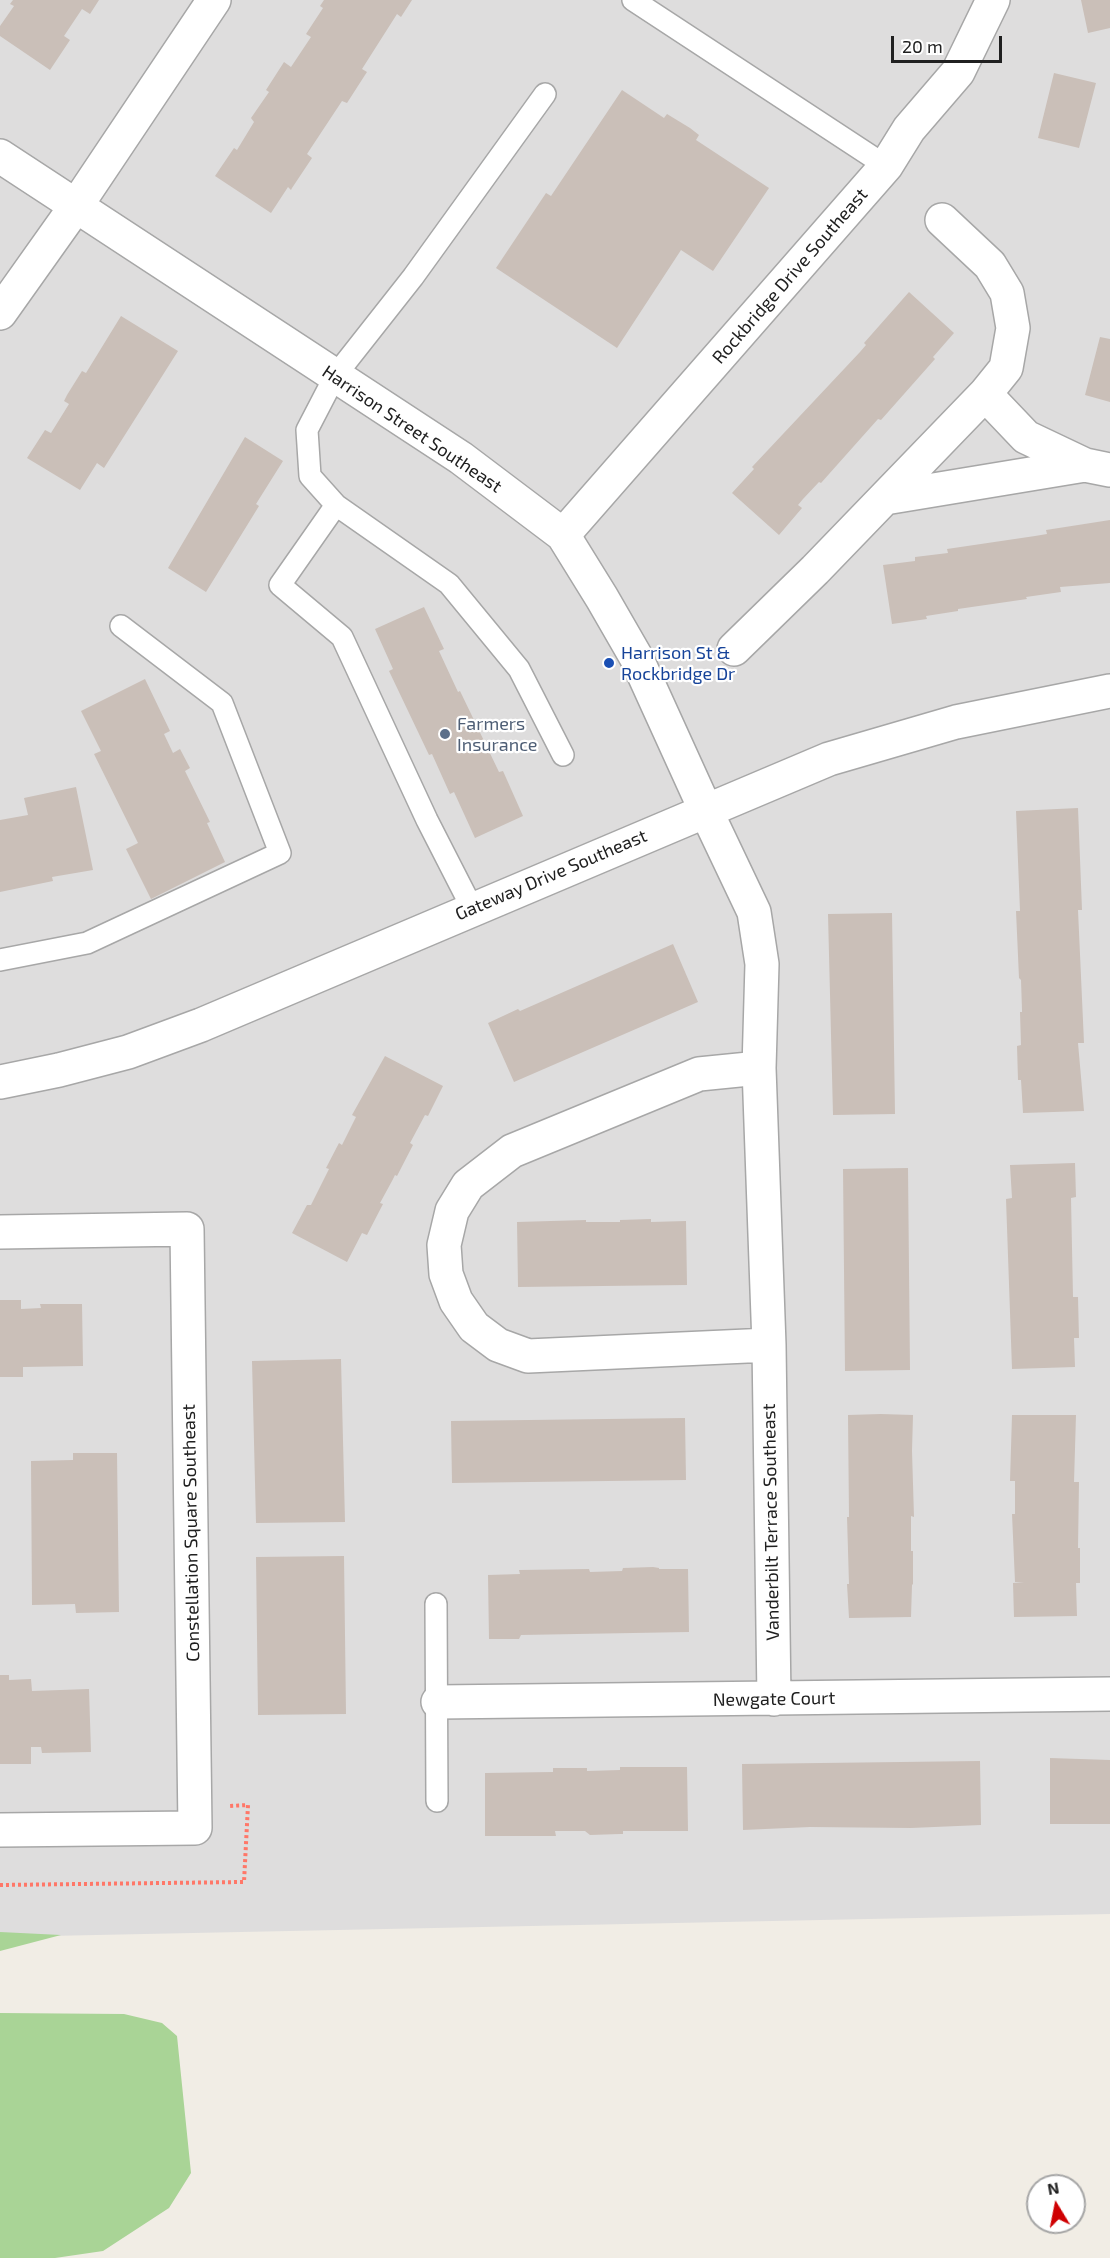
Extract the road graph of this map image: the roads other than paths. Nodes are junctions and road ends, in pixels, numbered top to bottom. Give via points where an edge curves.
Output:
1 (214, 0) edge
2 (633, 0) edge
3 (993, 0) edge
4 (545, 94) dead end
5 (0, 156) edge
6 (886, 166) junction
7 (76, 206) junction
8 (942, 220) dead end
9 (0, 313) edge
10 (334, 376) junction
11 (986, 394) junction
12 (1098, 467) edge
13 (885, 498) junction
14 (336, 505) junction
15 (563, 535) junction
16 (121, 626) dead end
17 (734, 649) dead end
18 (1110, 691) edge
19 (563, 755) dead end
20 (706, 811) junction
21 (472, 909) junction
22 (0, 960) edge
23 (759, 1068) junction
24 (0, 1082) edge
25 (0, 1232) edge
26 (769, 1345) junction
27 (436, 1604) dead end
28 (1110, 1694) edge
29 (774, 1699) junction
30 (438, 1702) junction
31 (437, 1801) dead end
32 (0, 1830) edge

1 - 7 street
2 - 6 lane
3 - 6 street, Rockbridge Drive Southeast via 958,72 909,129
4 - 10 lane via 412,277
5 - 7 street, Harrison Street Southeast
6 - 15 street, Rockbridge Drive Southeast
7 - 9 street
7 - 10 street, Harrison Street Southeast
8 - 11 street via 990,265 1006,293 1013,328 1009,358 1006,369
10 - 14 lane via 307,430 310,476
10 - 15 street, Harrison Street Southeast via 460,458
11 - 12 street via 1026,437
11 - 13 street
12 - 13 street
13 - 17 street
14 - 19 lane via 449,584 519,669
14 - 21 lane via 280,585 342,637
15 - 20 street, Harrison Street Southeast via 636,657
16 - 22 lane via 222,703 280,853 87,943
18 - 20 street, Gateway Drive Southeast via 956,722 841,756
20 - 21 street, Gateway Drive Southeast
20 - 23 street, Vanderbilt Terrace Southeast via 754,912 762,964
21 - 24 street, Gateway Drive Southeast via 128,1052
23 - 26 street, Vanderbilt Terrace Southeast
23 - 26 street via 699,1074 512,1151 468,1185 452,1211 444,1245 446,1274 456,1301 474,1326 498,1345 528,1356
25 - 32 street, Constellation Square Southeast via 187,1229 195,1828
26 - 29 street, Vanderbilt Terrace Southeast
27 - 30 lane
28 - 29 street, Newgate Court
29 - 30 street, Newgate Court
30 - 31 lane

